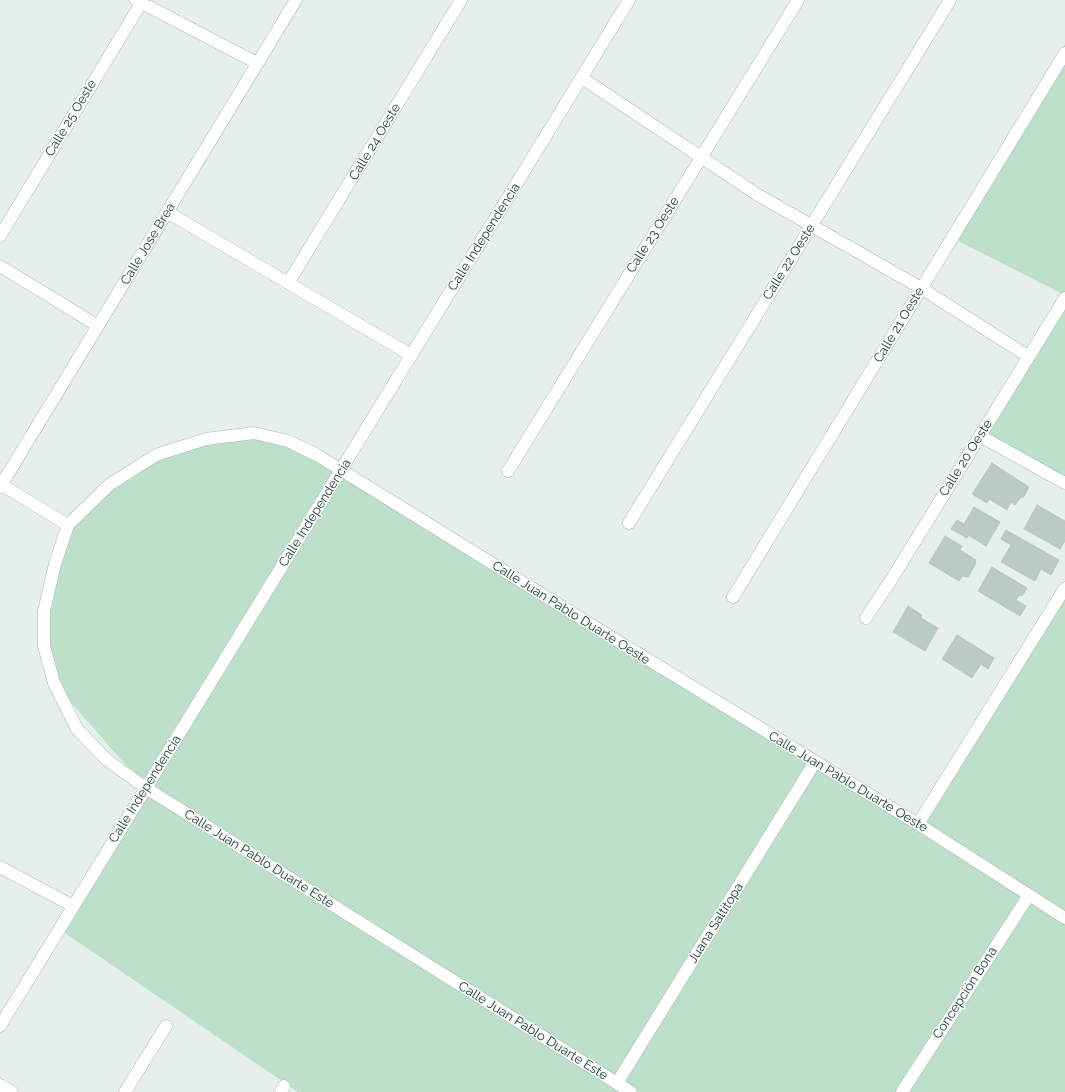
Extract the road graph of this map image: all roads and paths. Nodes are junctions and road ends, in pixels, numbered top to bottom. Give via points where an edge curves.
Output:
1 (296, 0) edge
2 (461, 0) edge
3 (630, 0) edge
4 (798, 0) edge
5 (950, 0) edge
6 (140, 1) edge
7 (1065, 53) edge
8 (257, 63) junction
9 (582, 78) junction
10 (701, 157) junction
11 (167, 212) junction
12 (811, 226) junction
13 (0, 236) edge
14 (0, 266) edge
15 (288, 283) junction
16 (921, 288) junction
17 (1065, 298) edge
18 (98, 326) junction
19 (412, 355) junction
20 (1028, 358) junction
21 (980, 436) junction
22 (341, 470) junction
23 (508, 471) dead end
24 (1065, 483) edge
25 (0, 485) edge
26 (628, 523) dead end
27 (68, 525) junction
28 (1065, 588) edge
29 (733, 597) dead end
30 (866, 618) dead end
31 (815, 762) junction
32 (146, 788) junction
33 (918, 824) junction
34 (0, 867) edge
35 (1029, 895) junction
36 (73, 906) junction
37 (1065, 918) edge
38 (0, 1026) edge
39 (166, 1026) dead end
40 (616, 1083) junction
41 (0, 1084) edge
42 (12, 1092) edge
43 (125, 1092) edge
44 (630, 1092) edge
45 (902, 1092) edge

1 - 8 street, Calle Jose Brea
2 - 15 street, Calle 24 Oeste
3 - 9 street, Calle Independencia
4 - 10 street, Calle 23 Oeste
5 - 12 street, Calle 22 Oeste
6 - 8 street
6 - 13 street, Calle 25 Oeste
7 - 16 street, Calle 21 Oeste
8 - 11 street, Calle Jose Brea
9 - 10 street
9 - 19 street, Calle Independencia
10 - 12 street
10 - 23 street, Calle 23 Oeste
11 - 15 street
11 - 18 street, Calle Jose Brea
12 - 16 street
12 - 26 street, Calle 22 Oeste
14 - 18 street
15 - 19 street
16 - 20 street
16 - 29 street, Calle 21 Oeste
17 - 20 street, Calle 20 Oeste
18 - 25 street, Calle Jose Brea
19 - 22 street, Calle Independencia
20 - 21 street, Calle 20 Oeste
21 - 24 street
21 - 30 street, Calle 20 Oeste
22 - 27 street, Calle Juan Pablo Duarte Oeste via 317,455 282,439 254,433 206,439 150,459 109,485
22 - 31 street, Calle Juan Pablo Duarte Oeste
22 - 32 street, Calle Independencia
25 - 27 street
27 - 32 street, Calle Juan Pablo Duarte Este via 44,610 44,646 54,683 77,729 107,760
28 - 33 street
31 - 33 street, Calle Juan Pablo Duarte Oeste
31 - 40 street, Juana Saltitopa
32 - 36 street, Calle Independencia
32 - 40 street, Calle Juan Pablo Duarte Este
33 - 35 street, Calle Juan Pablo Duarte Oeste
34 - 36 street
35 - 37 street, Calle Juan Pablo Duarte Oeste
35 - 45 street, Concepción Bona
36 - 38 street, Calle Independencia
39 - 43 street
40 - 44 street, Calle Juan Pablo Duarte Este
41 - 42 street

